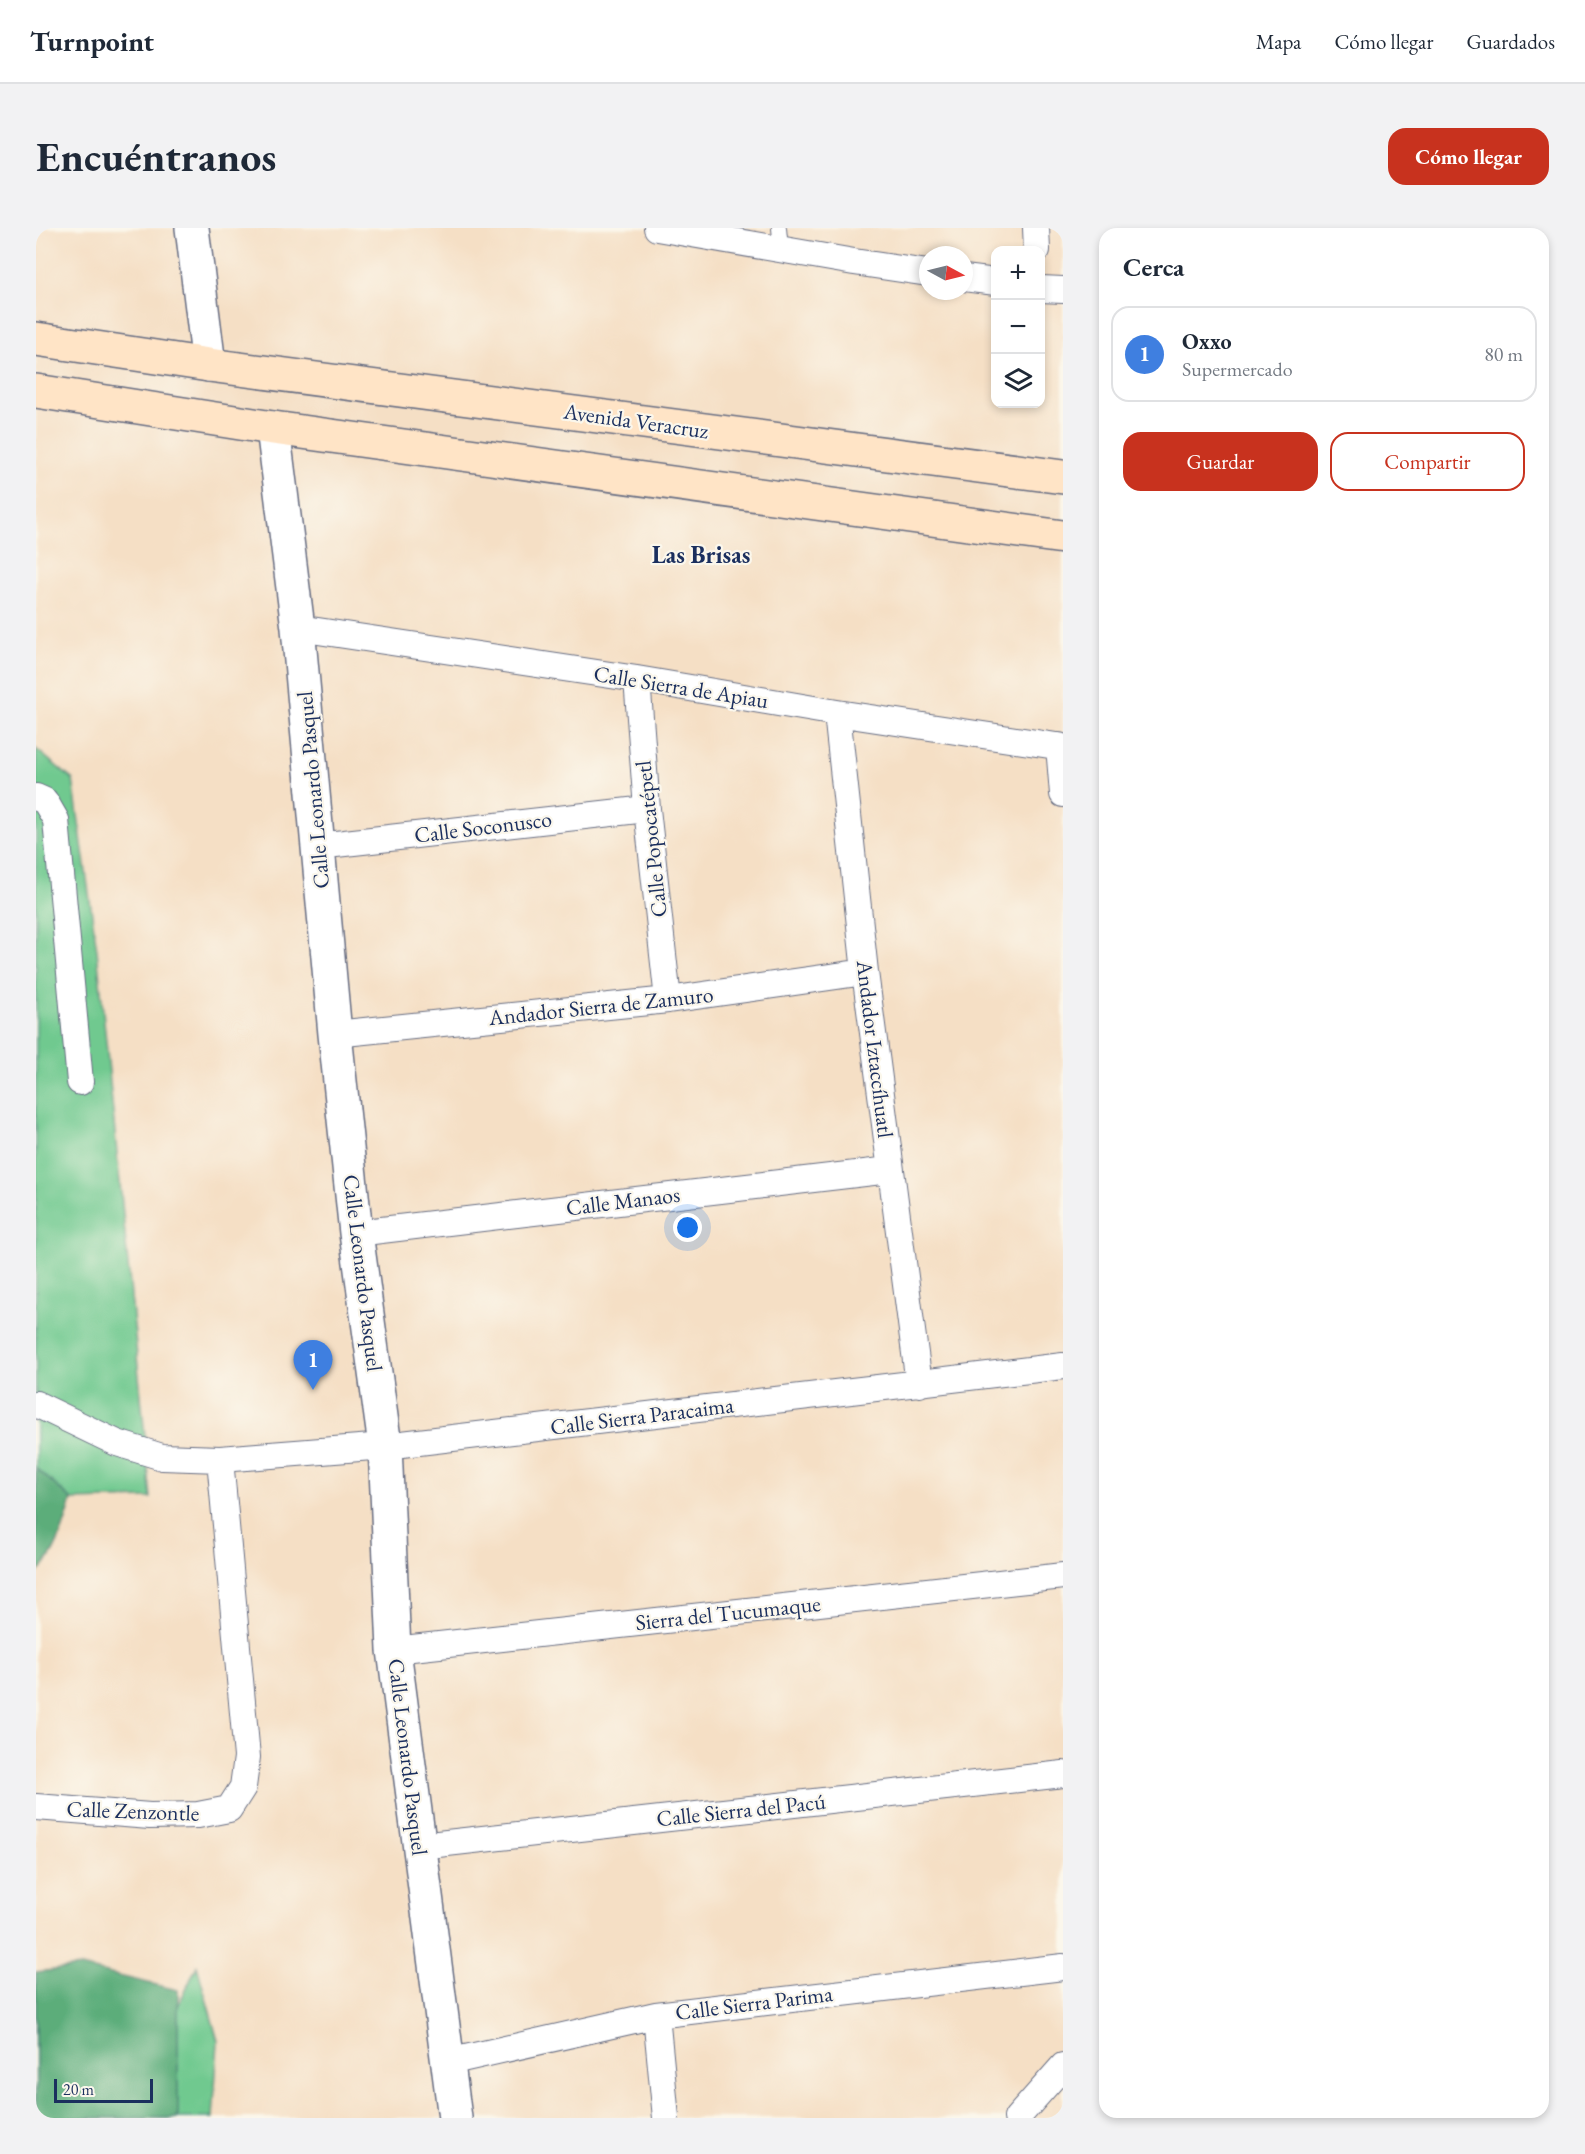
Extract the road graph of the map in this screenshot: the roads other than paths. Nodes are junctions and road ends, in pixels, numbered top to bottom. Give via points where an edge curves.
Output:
1 (192, 228) edge
2 (657, 228) edge
3 (1036, 228) edge
4 (780, 238) edge
5 (1037, 246) edge
6 (919, 271) edge
7 (973, 279) edge
8 (991, 281) edge
9 (1045, 289) edge
10 (1063, 290) edge
11 (36, 339) edge
12 (209, 365) junction
13 (36, 391) edge
14 (273, 428) junction
15 (1063, 477) edge
16 (1063, 537) edge
17 (298, 628) junction
18 (637, 679) junction
19 (837, 713) junction
20 (1061, 747) edge
21 (1063, 794) edge
22 (36, 797) edge
23 (647, 809) junction
24 (318, 846) junction
25 (865, 972) junction
26 (668, 1000) junction
27 (335, 1034) junction
28 (81, 1082) dead end
29 (890, 1170) junction
30 (356, 1233) junction
31 (1063, 1366) edge
32 (920, 1384) junction
33 (36, 1404) edge
34 (385, 1446) junction
35 (220, 1459) junction
36 (1063, 1576) edge
37 (394, 1650) junction
38 (1063, 1774) edge
39 (36, 1807) edge
40 (420, 1846) junction
41 (1063, 1967) edge
42 (656, 2015) junction
43 (448, 2062) junction
44 (1063, 2066) edge
45 (455, 2118) edge
46 (666, 2118) edge
47 (1017, 2118) edge

1 - 12 street
2 - 4 street
3 - 5 street
4 - 6 street
7 - 8 street
9 - 10 street
11 - 12 main road, Avenida Veracruz
12 - 15 main road, Avenida Veracruz
13 - 14 main road
14 - 16 main road
14 - 17 street, Calle Leonardo Pasquel
17 - 18 street, Calle Sierra de Apiau
17 - 24 street, Calle Leonardo Pasquel
18 - 19 street, Calle Sierra de Apiau
18 - 23 street, Calle Popocatépetl
19 - 20 street, Calle Sierra de Apiau
19 - 25 street, Andador Iztaccíhuatl
20 - 21 street
22 - 28 street via 45,801 56,820
23 - 24 street, Calle Soconusco
23 - 26 street, Calle Popocatépetl
24 - 27 street, Calle Leonardo Pasquel
25 - 26 street, Andador Sierra de Zamuro
25 - 29 street, Andador Iztaccíhuatl
26 - 27 street, Andador Sierra de Zamuro
27 - 30 street, Calle Leonardo Pasquel
29 - 30 street, Calle Manaos
29 - 32 street, Andador Iztaccíhuatl
30 - 34 street, Calle Leonardo Pasquel
31 - 32 street, Calle Sierra Paracaima
32 - 34 street, Calle Sierra Paracaima
33 - 35 street, Calle Sierra Paracaima via 117,1443 162,1457
34 - 35 street, Calle Sierra Paracaima
34 - 37 street, Calle Leonardo Pasquel
35 - 39 street, Calle Zenzontle via 247,1757 243,1787 229,1809 198,1815 150,1816
36 - 37 street, Sierra del Tucumaque
37 - 40 street, Calle Leonardo Pasquel
38 - 40 street, Calle Sierra del Pacú
40 - 43 street, Calle Leonardo Pasquel
41 - 42 street, Calle Sierra Parima
42 - 43 street, Calle Sierra Parima
42 - 46 street
43 - 45 street, Calle Leonardo Pasquel
44 - 47 street

